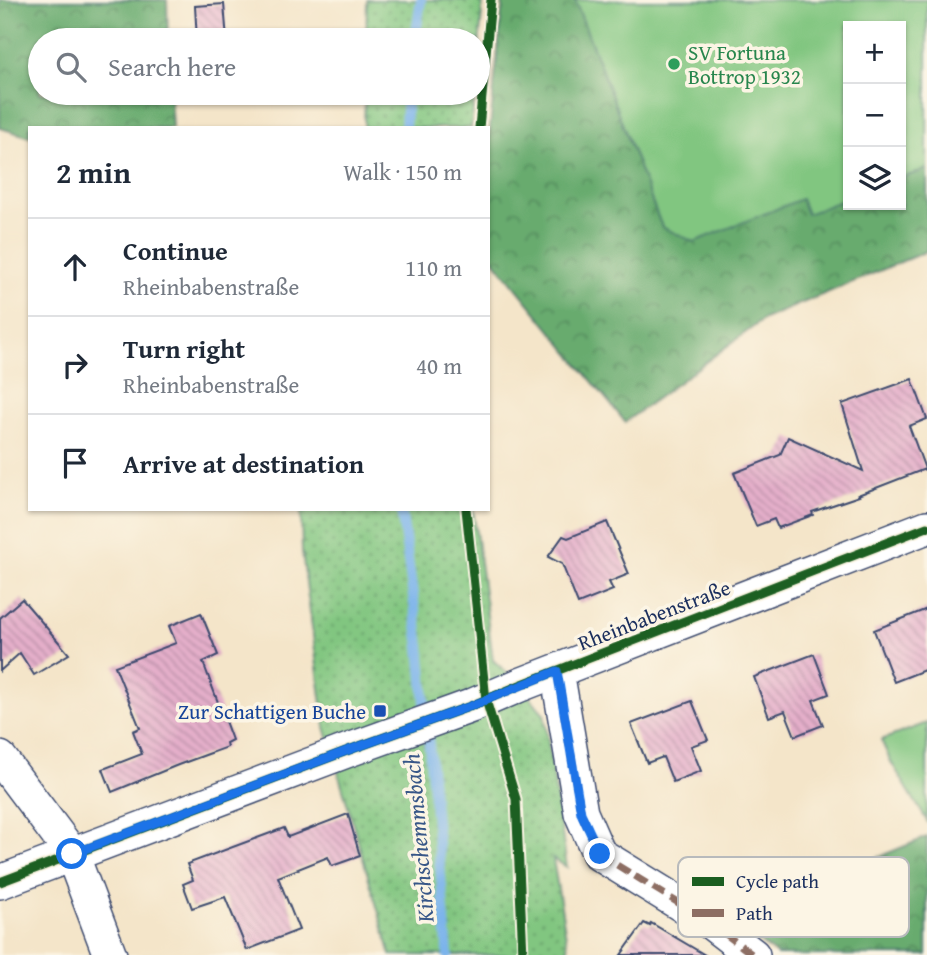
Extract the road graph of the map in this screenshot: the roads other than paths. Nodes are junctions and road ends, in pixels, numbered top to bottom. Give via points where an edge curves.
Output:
1 (927, 527) edge
2 (557, 671) junction
3 (0, 758) edge
4 (72, 854) junction
5 (0, 882) edge
6 (678, 902) edge
7 (729, 937) edge
8 (110, 955) edge
9 (752, 955) edge

1 - 2 street, Rheinbabenstraße
2 - 4 street, Rheinbabenstraße
2 - 6 street, Rheinbabenstraße via 581,813 600,854
3 - 4 street
4 - 5 street, Rheinbabenstraße
4 - 8 street
7 - 9 street, Rheinbabenstraße

